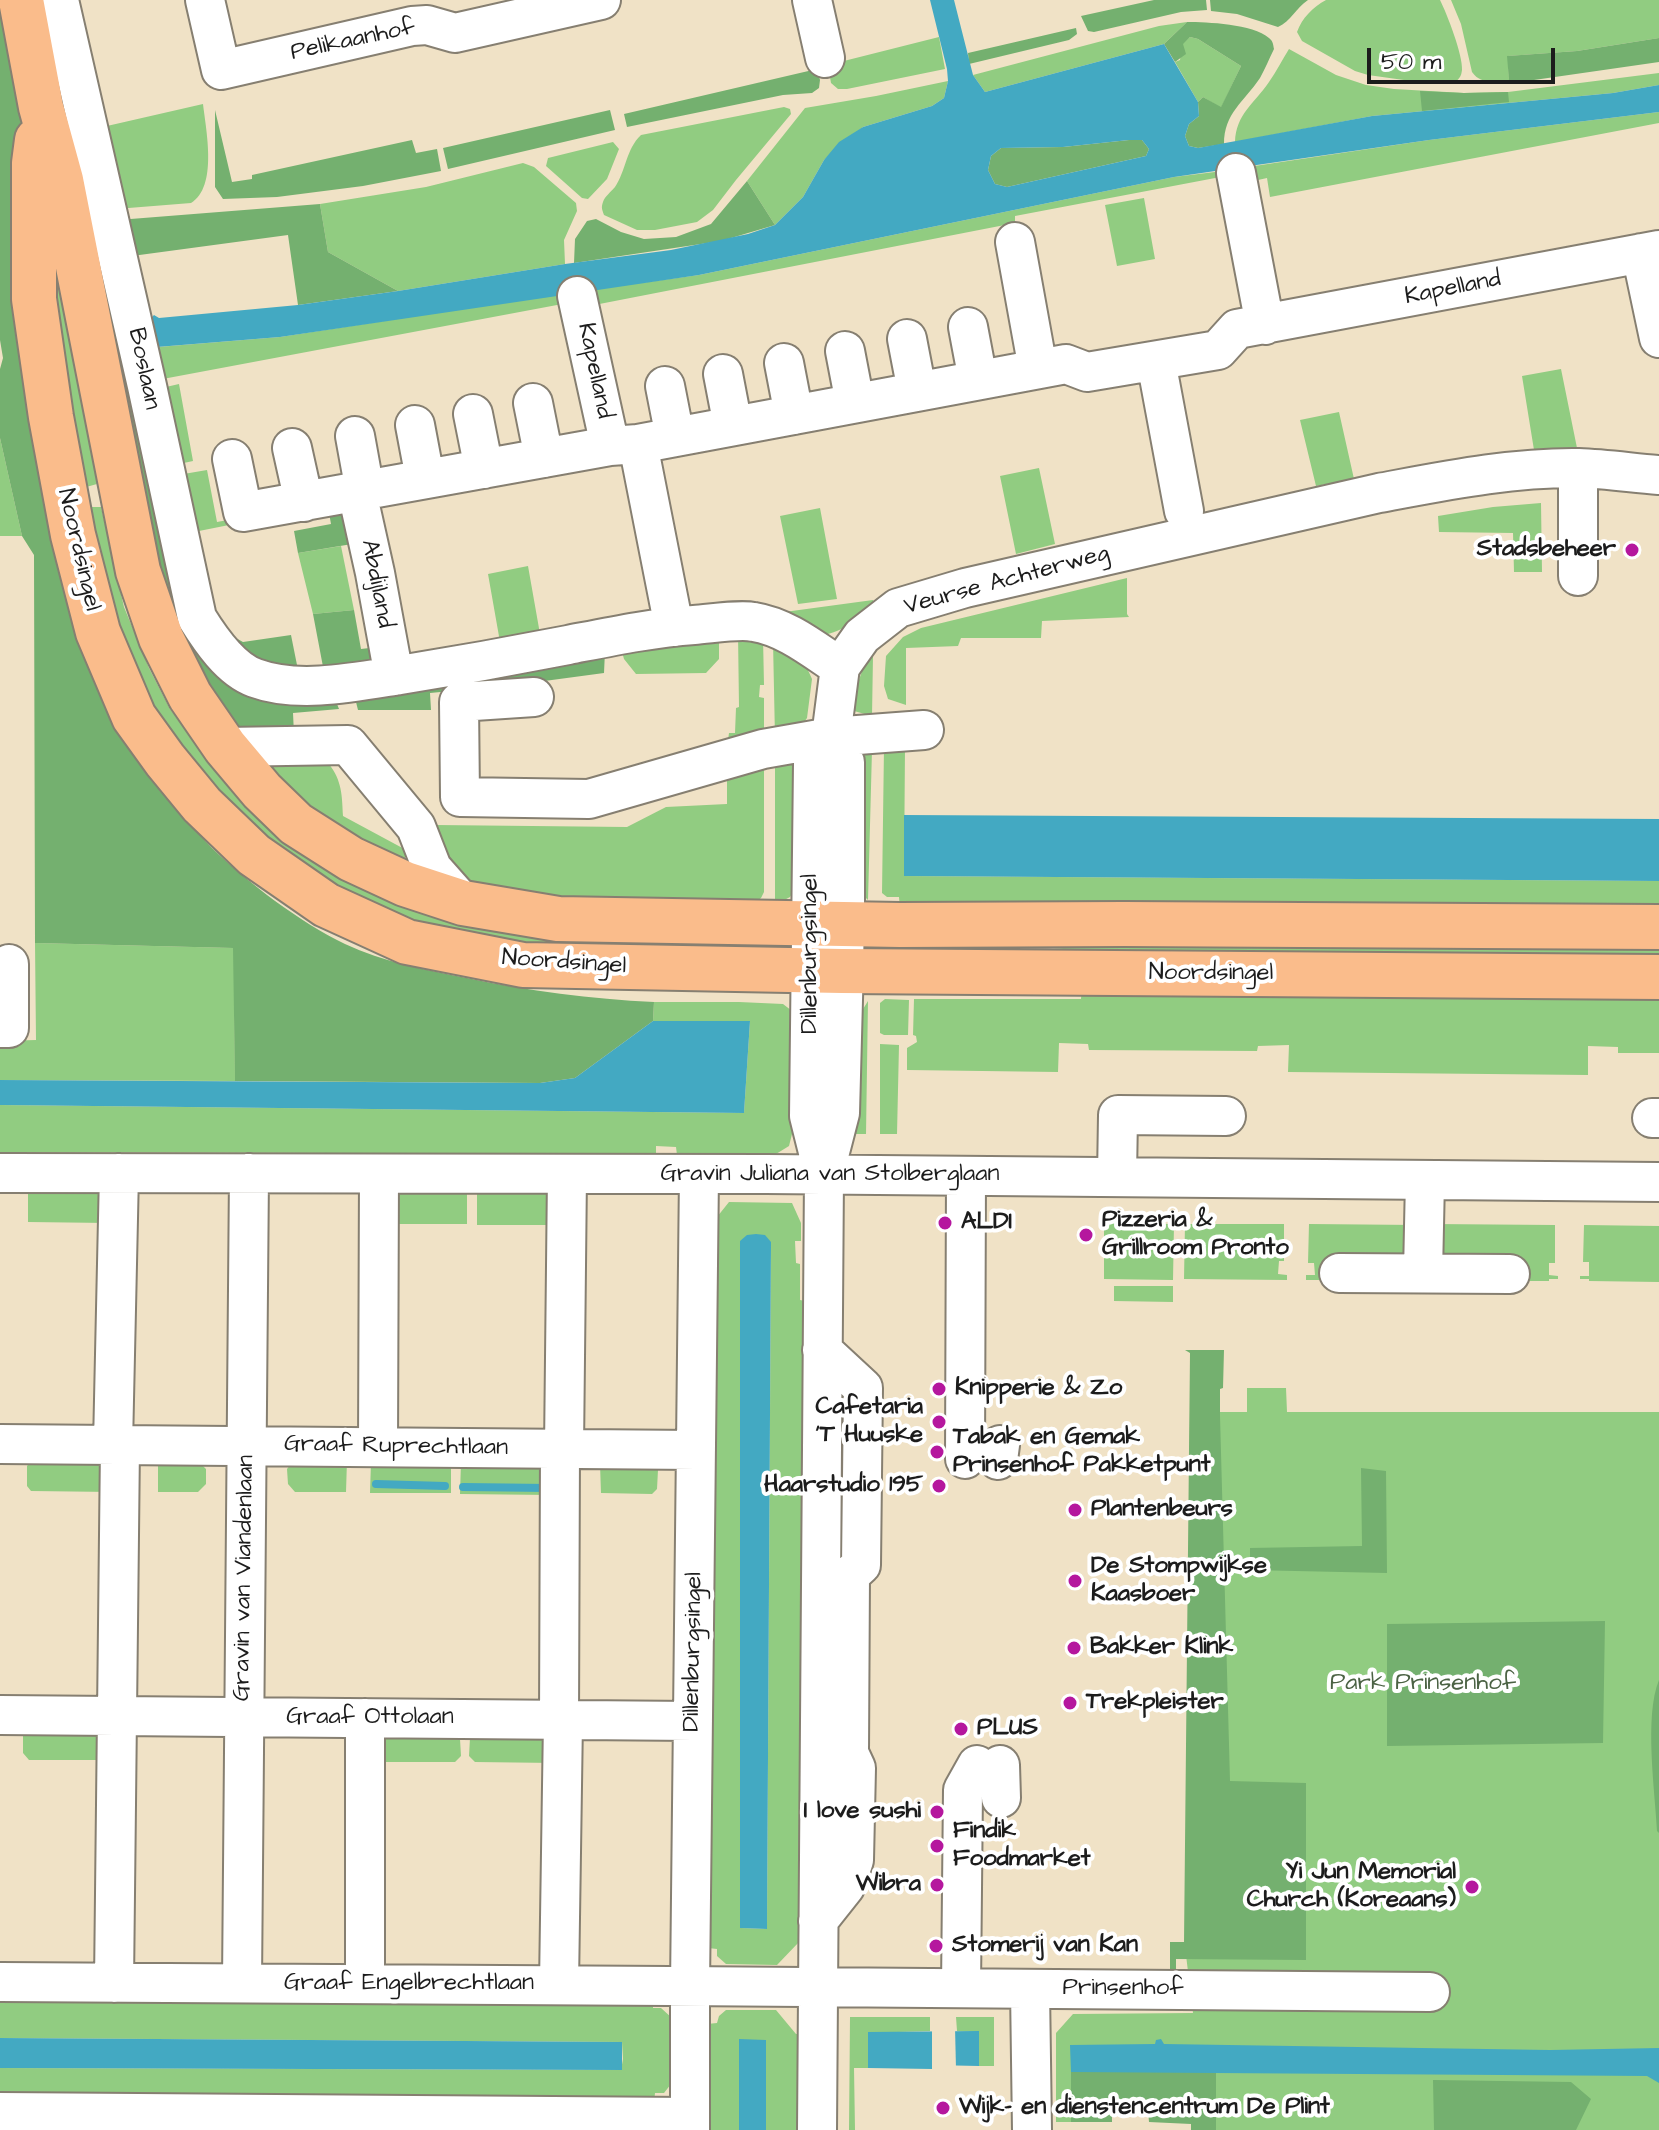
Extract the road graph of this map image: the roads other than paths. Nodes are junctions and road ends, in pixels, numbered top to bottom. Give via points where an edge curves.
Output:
1 (21, 0) edge
2 (59, 0) edge
3 (205, 0) edge
4 (601, 0) edge
5 (812, 0) edge
6 (825, 58) dead end
7 (41, 107) junction
8 (1236, 173) dead end
9 (1015, 242) dead end
10 (1650, 252) edge
11 (577, 296) dead end
12 (1265, 325) junction
13 (968, 327) dead end
14 (1659, 338) edge
15 (907, 339) dead end
16 (845, 351) dead end
17 (1156, 361) junction
18 (784, 363) dead end
19 (1038, 369) junction
20 (723, 374) dead end
21 (978, 380) junction
22 (665, 386) dead end
23 (917, 391) junction
24 (533, 403) dead end
25 (855, 403) junction
26 (473, 414) dead end
27 (794, 415) junction
28 (415, 425) dead end
29 (733, 426) junction
30 (355, 436) dead end
31 (675, 437) junction
32 (624, 445) junction
33 (292, 448) dead end
34 (544, 458) junction
35 (232, 459) dead end
36 (1578, 468) junction
37 (484, 469) junction
38 (1659, 475) edge
39 (425, 478) junction
40 (361, 492) junction
41 (304, 502) junction
42 (1184, 511) dead end
43 (1578, 576) dead end
44 (674, 627) junction
45 (840, 667) junction
46 (394, 676) junction
47 (465, 683) junction
48 (344, 684) junction
49 (534, 697) dead end
50 (924, 730) dead end
51 (831, 737) junction
52 (348, 745) junction
53 (225, 747) junction
54 (463, 903) junction
55 (828, 924) junction
56 (1659, 927) edge
57 (9, 964) dead end
58 (827, 971) junction
59 (1659, 977) edge
60 (0, 1028) edge
61 (1226, 1116) dead end
62 (0, 1173) edge
63 (119, 1173) junction
64 (249, 1173) junction
65 (379, 1174) junction
66 (567, 1174) junction
67 (699, 1174) junction
68 (824, 1175) junction
69 (966, 1176) junction
70 (1117, 1177) junction
71 (1425, 1180) junction
72 (1659, 1182) edge
73 (1339, 1273) dead end
74 (1423, 1273) junction
75 (1510, 1274) dead end
76 (822, 1350) junction
77 (0, 1444) edge
78 (116, 1445) junction
79 (246, 1446) junction
80 (378, 1447) junction
81 (562, 1449) junction
82 (696, 1450) junction
83 (988, 1455) dead end
84 (851, 1593) junction
85 (820, 1643) junction
86 (0, 1715) edge
87 (115, 1716) junction
88 (244, 1717) junction
89 (365, 1718) junction
90 (561, 1720) junction
91 (693, 1721) junction
92 (993, 1776) dead end
93 (818, 1921) junction
94 (0, 1982) edge
95 (114, 1983) junction
96 (242, 1983) junction
97 (365, 1984) junction
98 (559, 1984) junction
99 (690, 1987) junction
100 (817, 1987) junction
101 (961, 1988) junction
102 (1030, 1989) junction
103 (1430, 1992) dead end
104 (0, 2112) edge
105 (133, 2121) edge
106 (450, 2122) edge
107 (690, 2124) edge
108 (817, 2130) edge
109 (1032, 2130) edge

1 - 7 main road, Noordsingel
2 - 48 street, Boslaan via 197,618 217,646 252,677 293,685
3 - 4 street, Pelikaanhof via 221,70 412,26 455,33
5 - 6 street
7 - 53 main road, Noordsingel via 64,193 138,571 161,638 190,696
7 - 58 main road, Noordsingel via 34,163 34,299 73,535 98,632 134,717 202,805 254,855 326,905 407,942 523,965
8 - 12 street
9 - 19 street
10 - 12 street, Kapelland
10 - 14 street, Kapelland
11 - 32 street, Kapelland
12 - 17 street, Kapelland via 1237,329 1218,350
13 - 21 street
15 - 23 street
16 - 25 street
17 - 19 street, Kapelland via 1087,372 1066,364
17 - 42 street
18 - 27 street
19 - 21 street, Kapelland
20 - 29 street
21 - 23 street, Kapelland
22 - 31 street
23 - 25 street, Kapelland
24 - 34 street
25 - 27 street, Kapelland
26 - 37 street
27 - 29 street, Kapelland
28 - 39 street
29 - 31 street, Kapelland
30 - 40 street, Abdijland
31 - 32 street, Kapelland
32 - 34 street
32 - 44 street
33 - 41 street
34 - 37 street
35 - 41 street via 243,512
36 - 38 street, Veurse Achterweg
36 - 43 street
36 - 45 street, Veurse Achterweg via 1500,473 1379,493 965,588 898,608 862,636
37 - 39 street
39 - 40 street
40 - 41 street
40 - 46 street, Abdijland
44 - 45 street via 753,621 804,643
44 - 47 street
45 - 51 street, Dillenburgsingel
46 - 47 street
46 - 48 street
47 - 49 street
47 - 51 street via 459,702 460,797 589,799 763,749
48 - 52 street via 354,735
50 - 51 street
51 - 55 street, Dillenburgsingel via 845,762
52 - 53 street
52 - 54 street via 416,827 432,868
53 - 54 main road, Noordsingel via 296,824 351,859
54 - 55 main road, Noordsingel via 558,919
55 - 56 main road, Noordsingel
55 - 58 street, Dillenburgsingel
57 - 60 street via 9,1028
58 - 59 main road, Noordsingel
58 - 68 street, Dillenburgsingel via 840,1113
61 - 70 street via 1118,1115
62 - 63 street, Gravin Juliana van Stolberglaan
63 - 64 street, Gravin Juliana van Stolberglaan
63 - 78 street via 127,1329
64 - 65 street, Gravin Juliana van Stolberglaan
64 - 79 street, Gravin van Viandenlaan
65 - 66 street, Gravin Juliana van Stolberglaan
65 - 80 street via 369,1328
66 - 67 street, Gravin Juliana van Stolberglaan
66 - 81 street via 577,1330
67 - 68 street, Gravin Juliana van Stolberglaan
67 - 82 street, Dillenburgsingel
68 - 69 street, Gravin Juliana van Stolberglaan
68 - 76 street, Dillenburgsingel
69 - 70 street, Gravin Juliana van Stolberglaan
69 - 83 street
70 - 71 street, Gravin Juliana van Stolberglaan
71 - 72 street, Gravin Juliana van Stolberglaan
71 - 74 street
73 - 74 street
74 - 75 street
76 - 84 street via 863,1388 861,1565 850,1575
76 - 85 street, Dillenburgsingel
77 - 78 street, Graaf Ruprechtlaan
78 - 79 street, Graaf Ruprechtlaan
78 - 87 street via 129,1597
79 - 80 street, Graaf Ruprechtlaan
79 - 88 street, Gravin van Viandenlaan
80 - 81 street, Graaf Ruprechtlaan
81 - 82 street, Graaf Ruprechtlaan
81 - 90 street via 571,1599
82 - 91 street, Dillenburgsingel
84 - 85 street
84 - 93 street via 854,1860 845,1887
85 - 93 street, Dillenburgsingel
86 - 87 street, Graaf Ottolaan
87 - 88 street, Graaf Ottolaan
87 - 95 street via 127,1865
88 - 89 street, Graaf Ottolaan
88 - 96 street, Gravin van Viandenlaan
89 - 90 street, Graaf Ottolaan
89 - 97 street
90 - 91 street, Graaf Ottolaan
90 - 98 street via 571,1867
91 - 99 street, Dillenburgsingel
92 - 101 street via 963,1790
93 - 100 street, Dillenburgsingel
94 - 95 street, Graaf Engelbrechtlaan
95 - 96 street, Graaf Engelbrechtlaan
96 - 97 street, Graaf Engelbrechtlaan
97 - 98 street, Graaf Engelbrechtlaan
98 - 99 street, Graaf Engelbrechtlaan
99 - 100 street, Graaf Engelbrechtlaan
99 - 107 street, Dillenburgsingel
100 - 101 street, Prinsenhof
100 - 108 street, Dillenburgsingel
101 - 102 street, Prinsenhof
102 - 103 street, Prinsenhof
102 - 109 street
104 - 105 street
105 - 106 street
106 - 107 street

